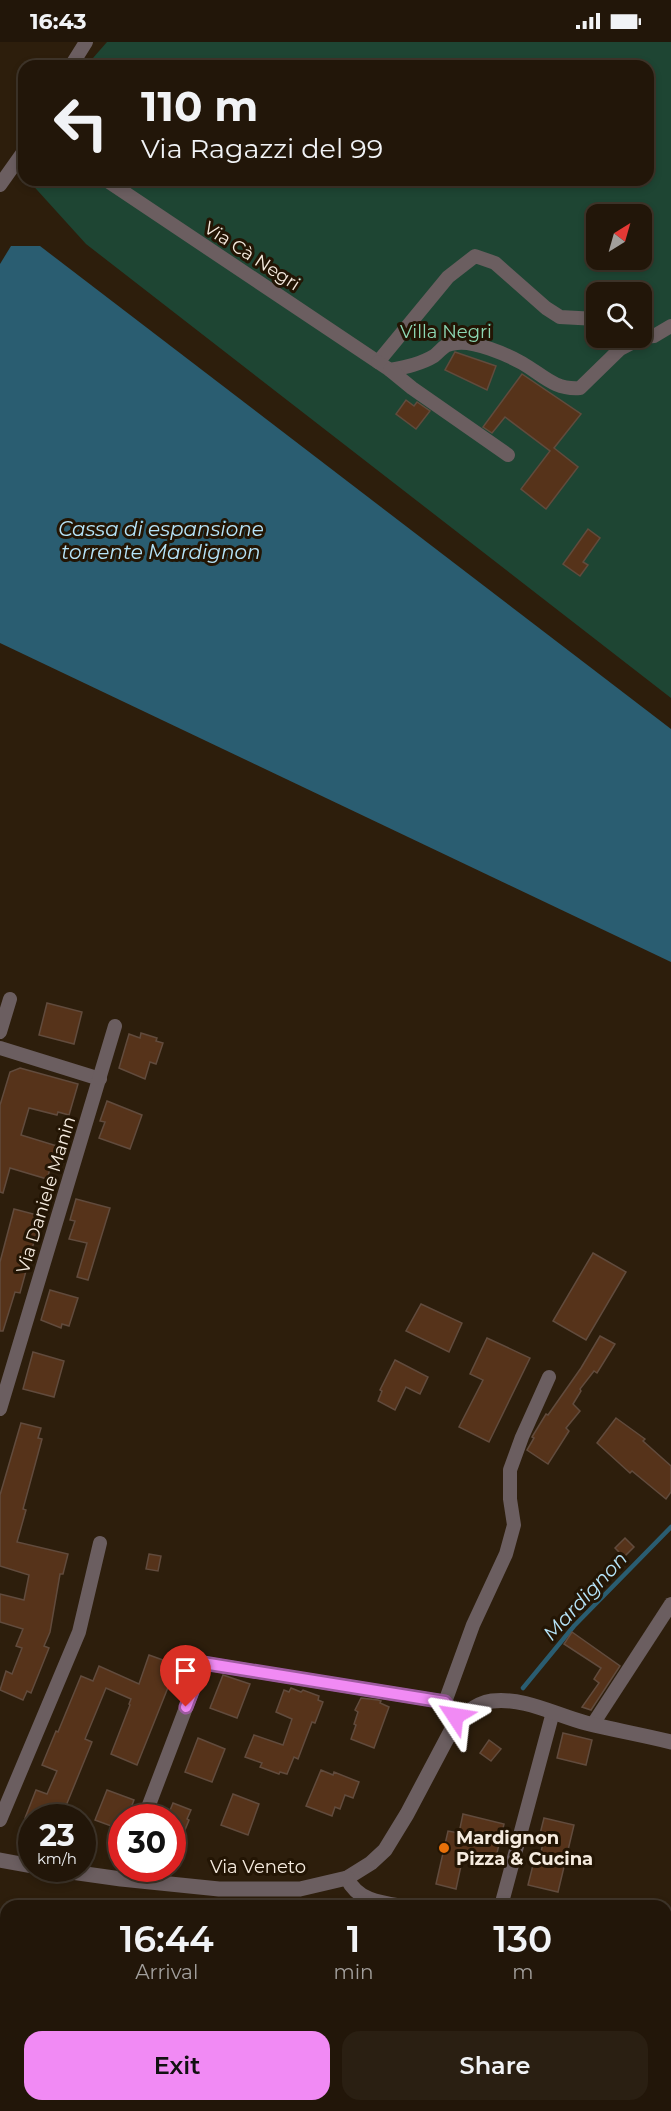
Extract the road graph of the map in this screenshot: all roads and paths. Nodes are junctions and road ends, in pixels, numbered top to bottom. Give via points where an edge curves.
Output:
1 (86, 42) edge
2 (75, 60) edge
3 (18, 161) edge
4 (0, 185) edge
5 (115, 186) edge
6 (586, 319) edge
7 (671, 326) edge
8 (652, 336) edge
9 (622, 348) edge
10 (378, 362) junction
11 (390, 370) junction
12 (508, 455) dead end
13 (10, 999) dead end
14 (115, 1026) dead end
15 (0, 1032) edge
16 (0, 1048) edge
17 (100, 1078) junction
18 (549, 1377) dead end
19 (0, 1409) edge
20 (100, 1543) dead end
21 (671, 1605) edge
22 (445, 1702) junction
23 (554, 1712) junction
24 (459, 1720) junction
25 (593, 1724) junction
26 (671, 1742) edge
27 (149, 1804) edge
28 (0, 1820) edge
29 (0, 1860) edge
30 (18, 1863) edge
31 (347, 1878) junction
32 (178, 1882) edge
33 (370, 1900) edge
34 (503, 1900) edge

1 - 2 street
3 - 4 street
5 - 10 street, Via Cà Negri
6 - 10 street via 560,317 495,263 475,256 448,277
7 - 8 street
9 - 11 street via 580,388 567,389 498,352 458,343 444,346 415,365
10 - 11 street, Via Cà Negri
11 - 12 street, Via Cà Negri
13 - 15 street
14 - 17 street, Via Daniele Manin
16 - 17 street
17 - 19 street, Via Daniele Manin
18 - 22 street via 510,1470 514,1525 506,1554 473,1625
20 - 28 street via 79,1632
21 - 25 street
22 - 24 street
22 - 27 street via 203,1663
23 - 24 street, Via Veneto via 494,1701 480,1704
23 - 25 street, Via Veneto
23 - 34 street
24 - 31 street, Via Veneto via 385,1850
25 - 26 street, Via Veneto
29 - 30 street
31 - 32 street, Via Veneto via 300,1889 219,1888
31 - 33 street via 351,1888

